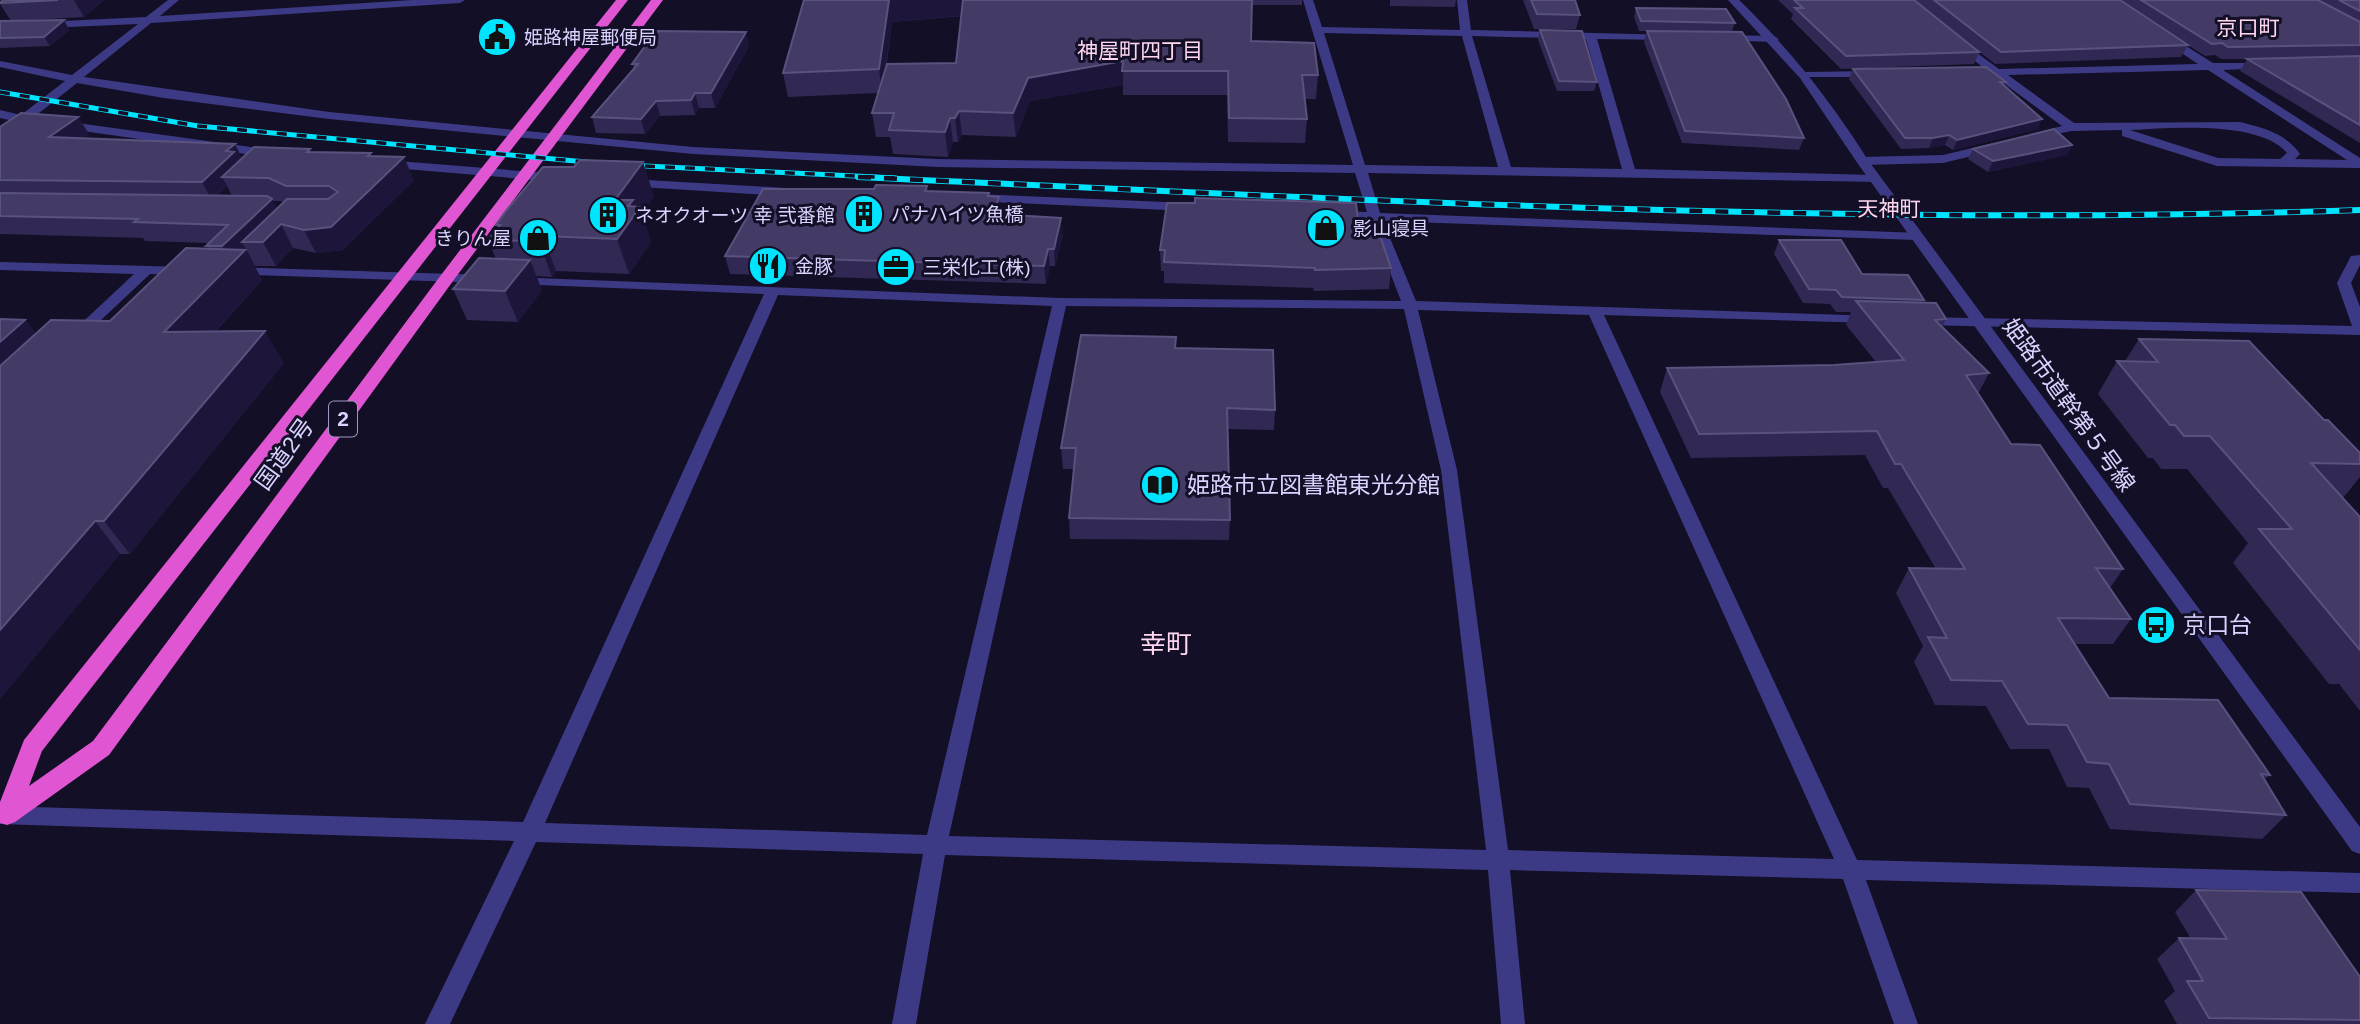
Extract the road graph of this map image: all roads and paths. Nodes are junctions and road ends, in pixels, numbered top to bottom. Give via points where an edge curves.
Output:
1 (174, 0) edge
2 (460, 0) edge
3 (622, 0) edge
4 (657, 0) edge
5 (1308, 0) edge
6 (1462, 0) edge
7 (1733, 0) edge
8 (350, 3) edge
9 (150, 20) junction
10 (0, 27) edge
11 (2152, 29) edge
12 (1318, 30) junction
13 (1944, 32) edge
14 (1466, 33) junction
15 (1591, 36) junction
16 (1685, 37) edge
17 (1712, 37) edge
18 (1774, 38) junction
19 (0, 64) edge
20 (2278, 64) edge
21 (2210, 66) junction
22 (1994, 72) junction
23 (1954, 73) edge
24 (1887, 74) edge
25 (1805, 75) junction
26 (72, 80) junction
27 (0, 114) edge
28 (22, 120) junction
29 (2071, 127) junction
30 (2098, 127) junction
31 (514, 136) junction
32 (0, 138) edge
33 (550, 139) junction
34 (274, 158) edge
35 (1861, 161) junction
36 (2284, 162) junction
37 (370, 163) edge
38 (2360, 164) edge
39 (1360, 169) junction
40 (1629, 172) junction
41 (483, 173) junction
42 (1506, 173) junction
43 (523, 175) junction
44 (570, 179) edge
45 (1875, 179) junction
46 (611, 182) edge
47 (805, 192) edge
48 (956, 197) edge
49 (1200, 208) edge
50 (1321, 214) edge
51 (1375, 217) junction
52 (1916, 236) junction
53 (257, 253) edge
54 (2360, 259) edge
55 (0, 266) edge
56 (146, 270) junction
57 (199, 271) edge
58 (402, 276) junction
59 (447, 278) junction
60 (773, 291) junction
61 (1060, 302) junction
62 (1410, 305) junction
63 (1595, 311) junction
64 (1981, 323) junction
65 (2360, 329) edge
66 (68, 344) edge
67 (2, 818) edge
68 (530, 831) junction
69 (2360, 844) edge
70 (936, 845) junction
71 (1498, 860) junction
72 (1851, 871) junction
73 (2360, 883) edge
74 (437, 1024) edge
75 (904, 1024) edge
76 (1513, 1024) edge
77 (1906, 1024) edge

1 - 9 street
2 - 8 street
3 - 31 highway, 国道2号 / 2
4 - 33 highway, 国道2号 / 2
5 - 12 street
6 - 14 street
7 - 18 street, 姫路市道幹第５号線
8 - 9 street
9 - 10 street
9 - 26 street
11 - 21 street
12 - 14 street
12 - 39 street
13 - 22 street
14 - 15 street
14 - 42 street
15 - 16 street
15 - 40 street
17 - 18 street
18 - 25 street, 姫路市道幹第５号線
19 - 26 street
20 - 21 street
21 - 22 street
21 - 38 street
22 - 23 street
22 - 29 street
24 - 25 street
25 - 35 street, 姫路市道幹第５号線 via 1836,116
26 - 28 street
26 - 31 street via 304,114
27 - 28 street
28 - 32 street
28 - 34 street
29 - 30 street
29 - 35 street via 1943,159
30 - 36 street via 2217,162
30 - 36 street via 2251,128 2274,136 2291,149 2294,153
31 - 33 street
31 - 41 highway, 国道2号 / 2
33 - 39 street via 794,157
33 - 43 highway, 国道2号 / 2
35 - 45 street, 姫路市道幹第５号線
36 - 38 street
37 - 41 street
39 - 42 street
39 - 51 street
40 - 42 street
40 - 45 street
41 - 43 street
41 - 58 highway, 国道2号 / 2
43 - 44 street
43 - 59 highway, 国道2号 / 2
45 - 52 street, 姫路市道幹第５号線
46 - 47 street
48 - 49 street
50 - 51 street
51 - 52 street
51 - 62 street
52 - 64 street, 姫路市道幹第５号線
53 - 58 street via 232,271
54 - 65 street via 2344,283
55 - 56 street
56 - 57 street
56 - 66 street
58 - 59 street
58 - 67 highway, 国道2号 / 2 via 32,747
59 - 60 street
59 - 67 highway, 国道2号 / 2 via 101,748
60 - 61 street
60 - 68 street
61 - 62 street
61 - 70 street
62 - 63 street
62 - 71 street via 1449,470
63 - 64 street
63 - 72 street
64 - 65 street
64 - 69 street, 姫路市道幹第５号線
67 - 68 street
68 - 70 street
68 - 74 street
70 - 71 street
70 - 75 street
71 - 72 street
71 - 76 street
72 - 73 street
72 - 77 street

